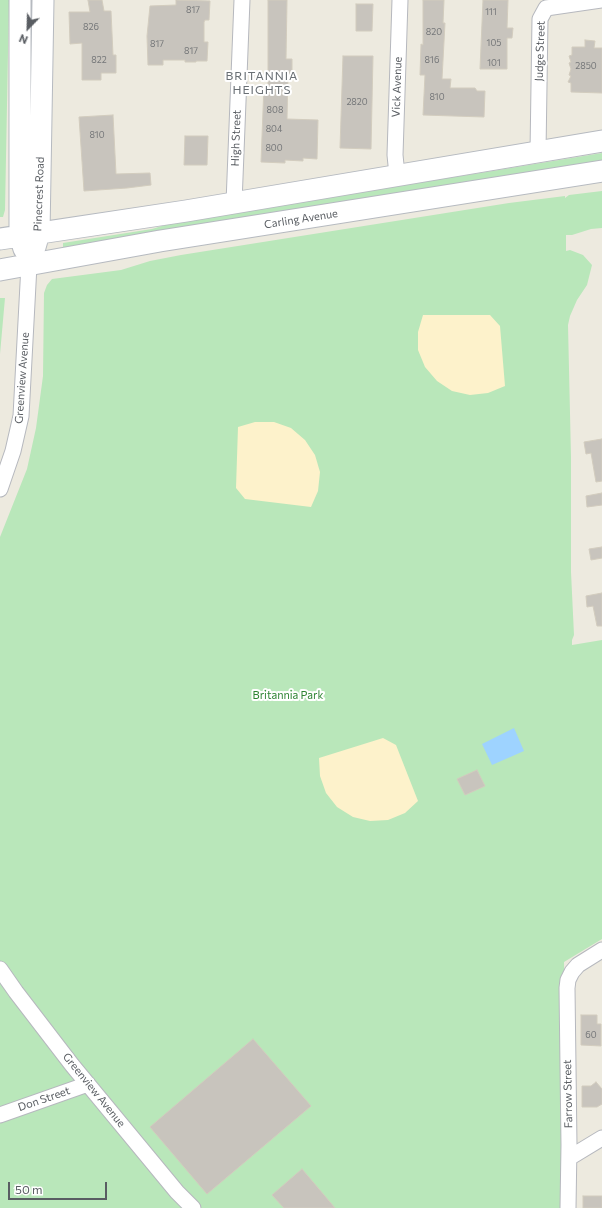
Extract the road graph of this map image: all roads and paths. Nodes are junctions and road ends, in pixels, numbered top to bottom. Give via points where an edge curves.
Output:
1 (20, 0) edge
2 (43, 0) edge
3 (242, 0) edge
4 (400, 0) edge
5 (602, 0) edge
6 (602, 141) edge
7 (538, 152) junction
8 (602, 171) edge
9 (397, 175) junction
10 (234, 203) junction
11 (20, 236) edge
12 (29, 265) junction
13 (0, 270) edge
14 (0, 489) edge
15 (602, 950) edge
16 (0, 968) edge
17 (88, 1084) junction
18 (0, 1115) edge
19 (602, 1138) edge
20 (569, 1158) junction
21 (192, 1208) edge
22 (568, 1208) edge

1 - 11 main road, Pinecrest Road
2 - 11 main road, Pinecrest Road
3 - 10 street, High Street
4 - 9 street, Vick Avenue via 395,155
5 - 7 street, Judge Street via 546,8 540,19
6 - 7 main road
7 - 9 main road
8 - 12 main road, Carling Avenue via 160,241
9 - 10 main road
10 - 11 main road
11 - 12 main road, Pinecrest Road
12 - 13 main road, Carling Avenue
12 - 14 street, Greenview Avenue via 21,416
15 - 20 street, Farrow Street via 578,965 568,980
16 - 17 street, Greenview Avenue
17 - 18 street, Don Street
17 - 21 street, Greenview Avenue
19 - 20 street
20 - 22 street, Farrow Street

